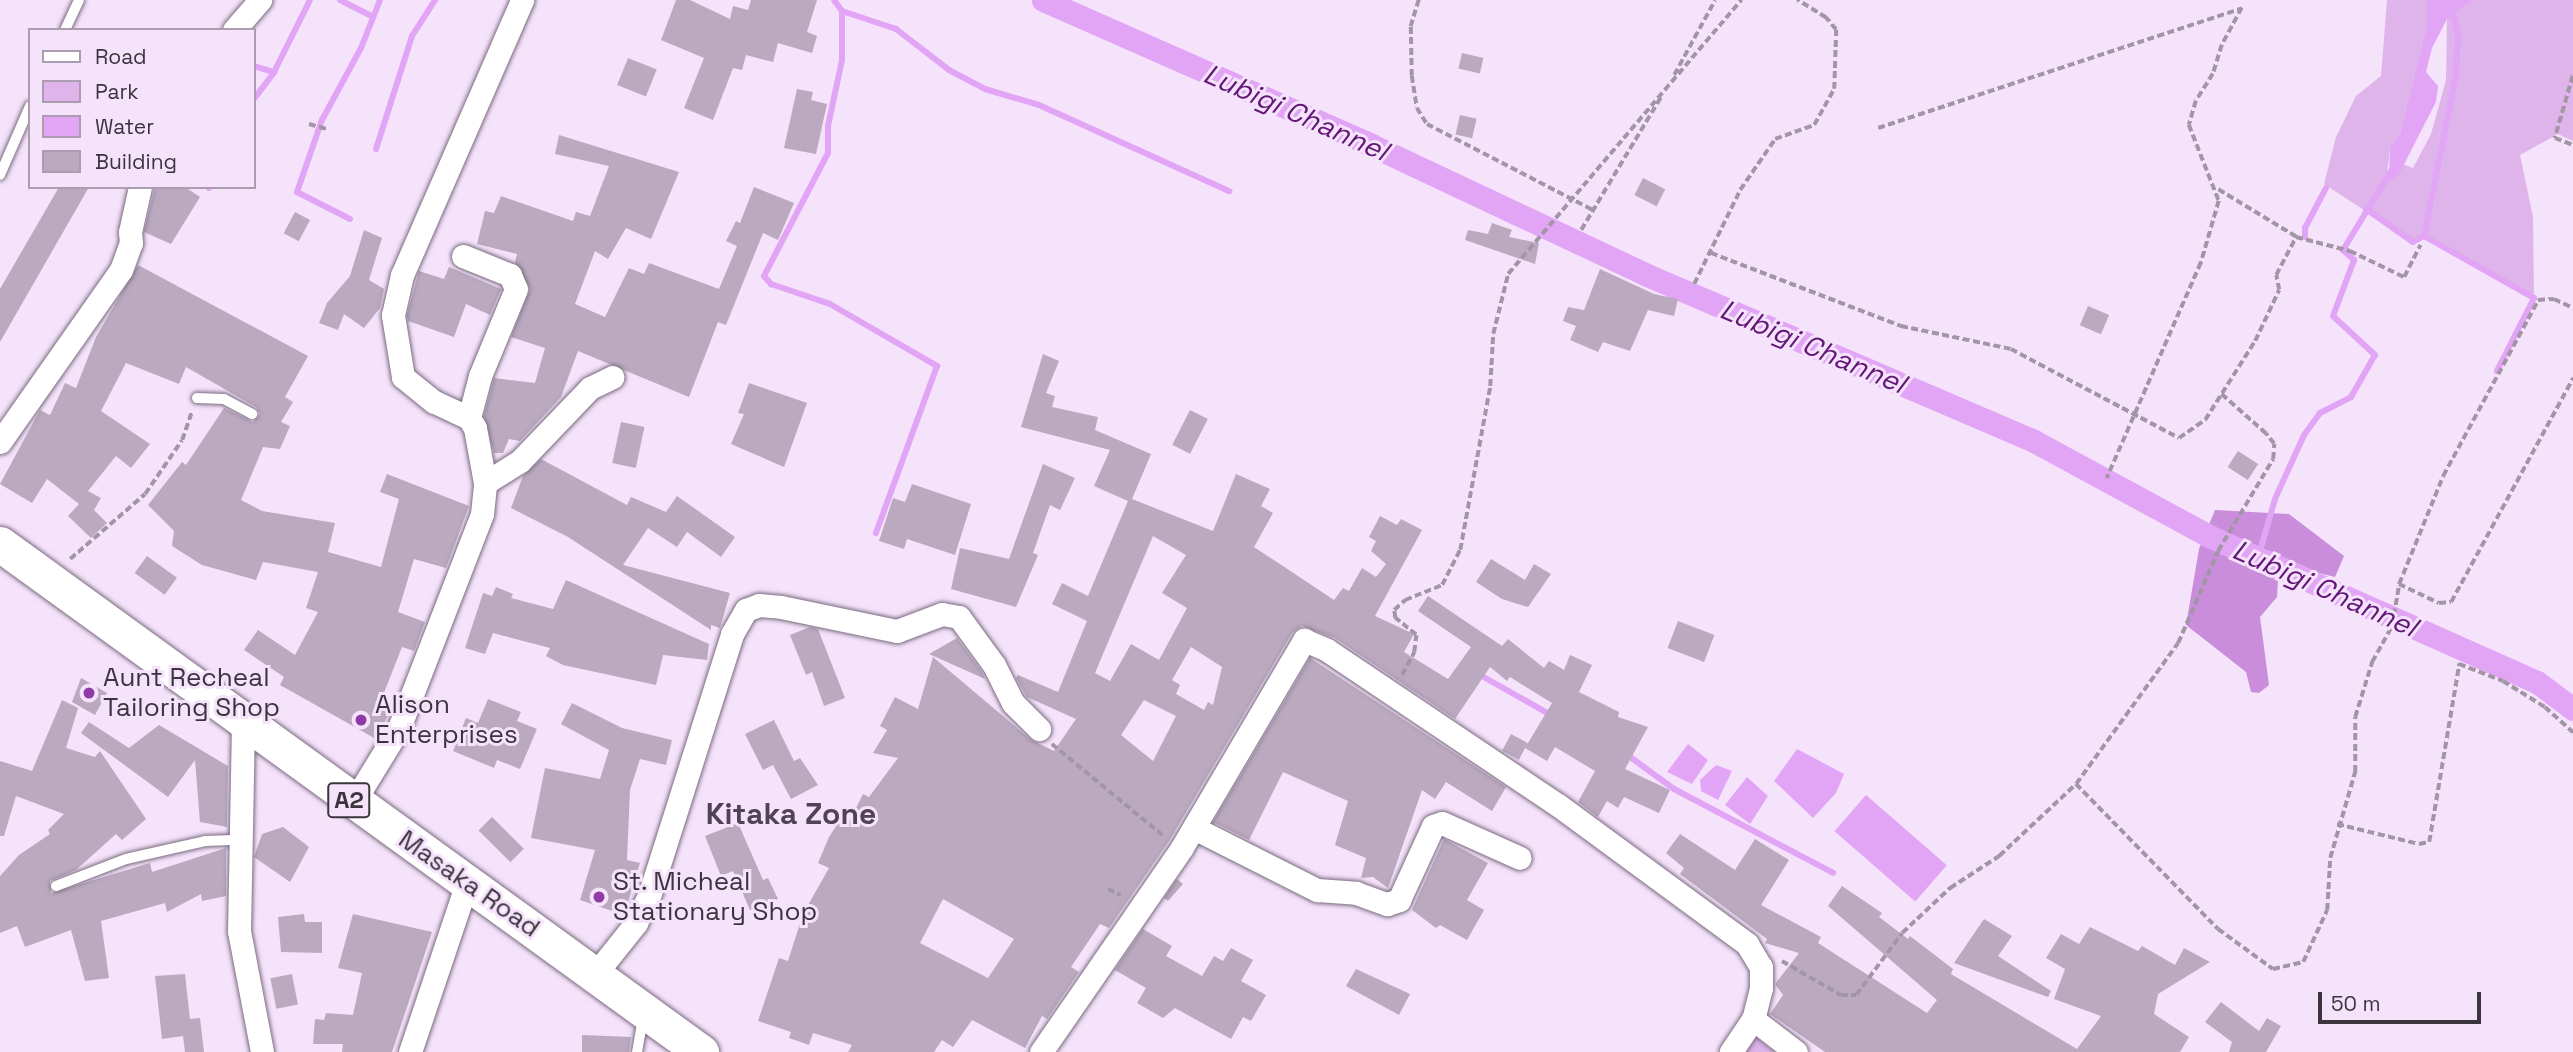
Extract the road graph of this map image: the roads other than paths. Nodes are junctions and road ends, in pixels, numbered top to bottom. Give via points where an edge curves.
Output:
1 (79, 0) edge
2 (522, 0) edge
3 (255, 2) edge
4 (66, 28) edge
5 (236, 28) edge
6 (28, 110) edge
7 (5, 151) edge
8 (0, 176) edge
9 (140, 189) edge
10 (463, 256) dead end
11 (613, 377) dead end
12 (197, 398) road end
13 (252, 414) dead end
14 (469, 418) junction
15 (0, 442) edge
16 (485, 483) junction
17 (0, 544) edge
18 (243, 723) junction
19 (1039, 729) road end
20 (353, 803) junction
21 (1194, 828) junction
22 (239, 840) junction
23 (1520, 858) dead end
24 (467, 883) junction
25 (56, 886) dead end
26 (596, 973) junction
27 (645, 1010) junction
28 (1753, 1019) junction
29 (262, 1052) edge
30 (410, 1052) edge
31 (637, 1052) edge
32 (701, 1052) edge
33 (1041, 1052) edge
34 (1731, 1052) edge
35 (1796, 1052) edge

1 - 4 lane
2 - 14 street via 395,297 393,332 402,377 434,401
3 - 5 street
6 - 7 lane
7 - 8 lane
9 - 15 street via 131,243 121,270
10 - 14 street via 510,275 516,289 480,376
11 - 16 street via 590,388 520,461
12 - 13 lane via 225,399
14 - 16 street via 481,450
16 - 20 street via 474,544 422,678 399,728
17 - 18 main road, Masaka Road / A2
18 - 20 main road, Masaka Road / A2
18 - 22 street
19 - 26 street via 1013,703 994,665 959,617 942,614 897,631 781,607 759,605 746,610 732,634 650,893 636,923
20 - 24 main road, Masaka Road / A2
21 - 23 street via 1317,890 1356,893 1387,904 1399,900 1425,835 1433,826 1442,823
21 - 28 street via 1300,642 1317,644 1558,805 1747,944 1761,967
21 - 33 street
22 - 25 lane via 205,841 126,859
22 - 29 street via 239,931
24 - 26 main road, Masaka Road / A2
24 - 30 street
26 - 27 main road, Masaka Road / A2
27 - 31 lane
27 - 32 main road, Masaka Road / A2
28 - 34 street
28 - 35 street

